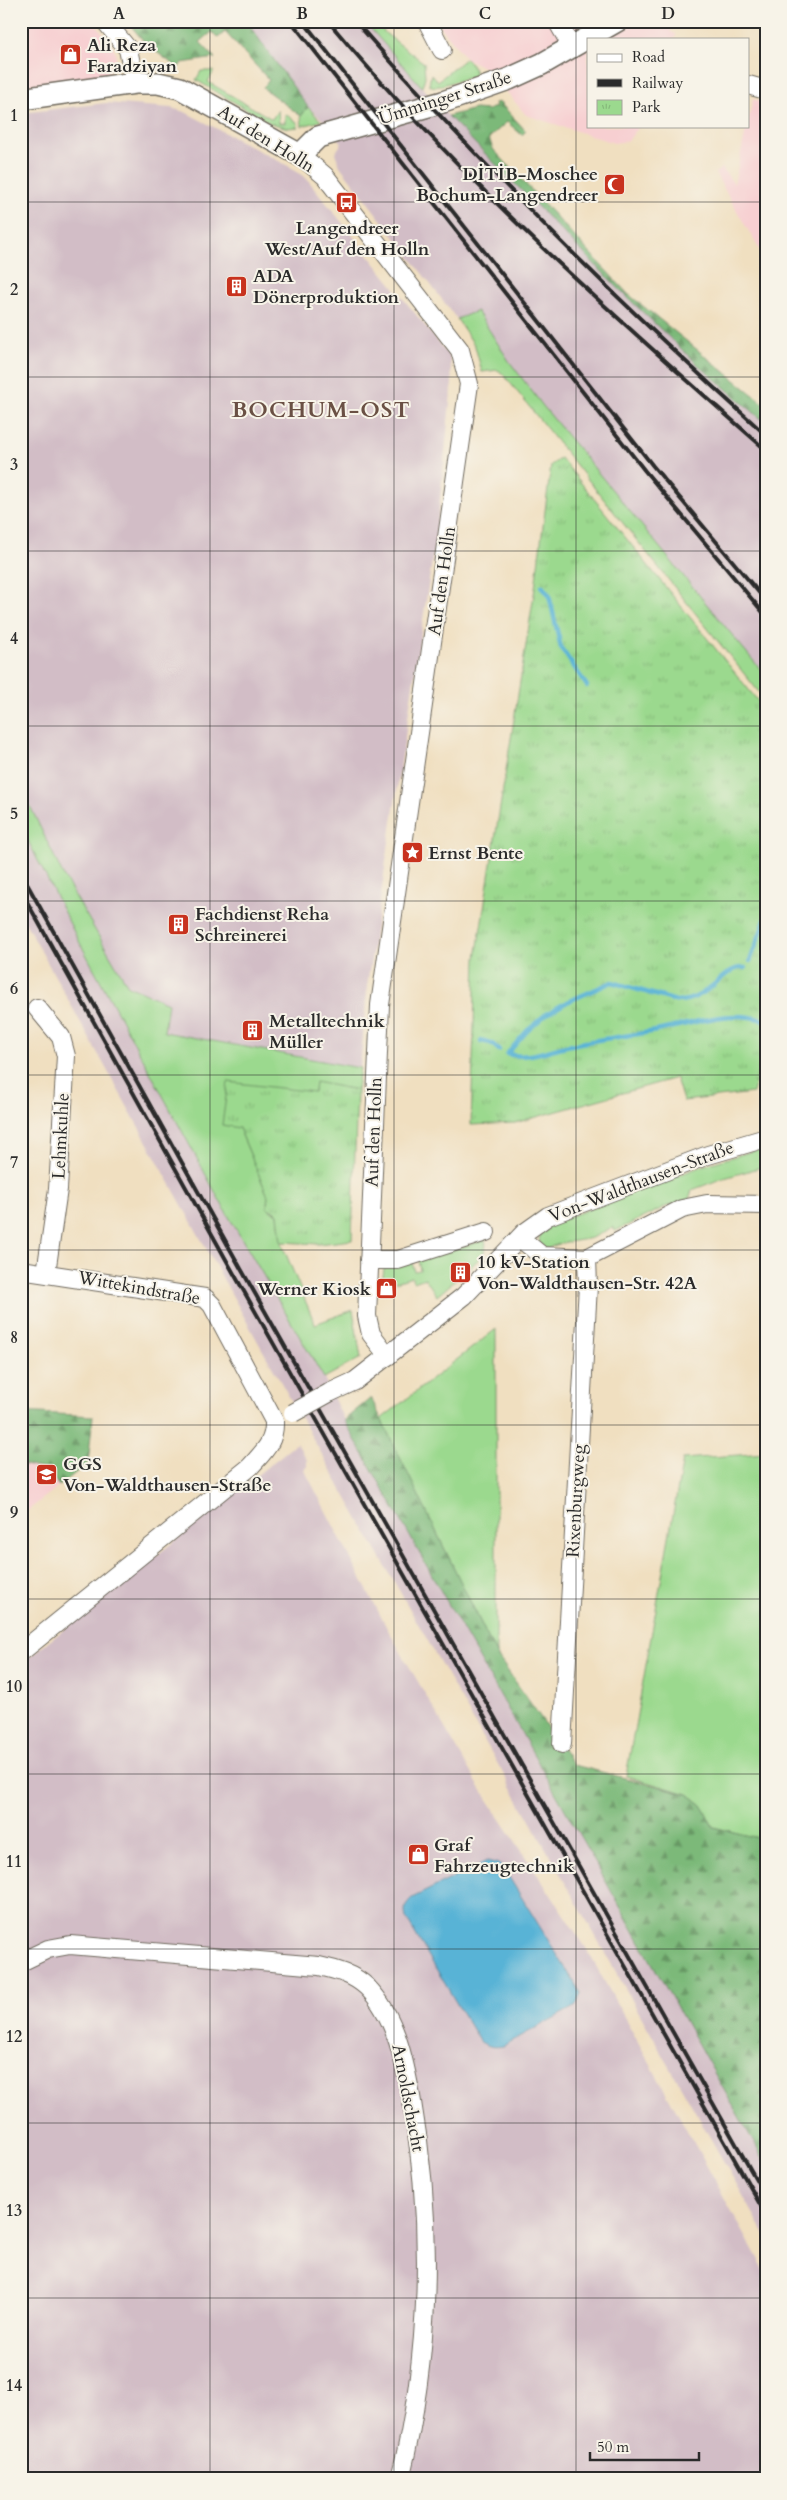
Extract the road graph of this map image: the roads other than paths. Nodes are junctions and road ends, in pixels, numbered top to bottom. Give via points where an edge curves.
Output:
1 (106, 21) edge
2 (427, 21) edge
3 (557, 21) edge
4 (608, 30) edge
5 (591, 38) edge
6 (587, 40) edge
7 (572, 47) junction
8 (442, 50) dead end
9 (135, 83) junction
10 (750, 86) edge
11 (766, 90) edge
12 (21, 99) edge
13 (300, 155) junction
14 (37, 1008) dead end
15 (766, 1138) edge
16 (766, 1205) edge
17 (486, 1232) dead end
18 (520, 1238) junction
19 (586, 1258) junction
20 (369, 1260) junction
21 (21, 1270) edge
22 (46, 1273) junction
23 (388, 1356) junction
24 (274, 1421) junction
25 (21, 1652) edge
26 (562, 1744) dead end
27 (21, 1962) edge
28 (400, 2479) edge

1 - 9 street via 128,48
2 - 8 street
3 - 7 street
4 - 5 street, Ümminger Straße
6 - 7 street, Ümminger Straße
7 - 13 street, Ümminger Straße via 486,88 318,137
9 - 12 street, Auf den Holln
9 - 13 street, Auf den Holln via 158,83 180,88
10 - 11 street
13 - 20 street, Auf den Holln via 325,176 460,350 469,384 380,1005
14 - 22 street, Lehmkuhle via 61,1037 66,1056 58,1188
15 - 18 street, Von-Waldthausen-Straße via 708,1156 548,1216 531,1226
16 - 19 street via 707,1204 682,1209
17 - 20 street via 398,1260
18 - 19 street via 542,1256
18 - 23 street, Von-Waldthausen-Straße via 464,1296
19 - 26 street, Rixenburgweg via 588,1296
20 - 23 street, Auf den Holln via 368,1325
21 - 22 street, Wittekindstraße
22 - 24 street, Wittekindstraße via 205,1298 212,1305
23 - 24 street, Von-Waldthausen-Straße, bridge via 355,1381
24 - 25 street via 275,1434 250,1467
27 - 28 street, Arnoldschacht via 70,1945 319,1966 352,1976 380,2003 396,2039 409,2086 421,2166 425,2244 424,2328

